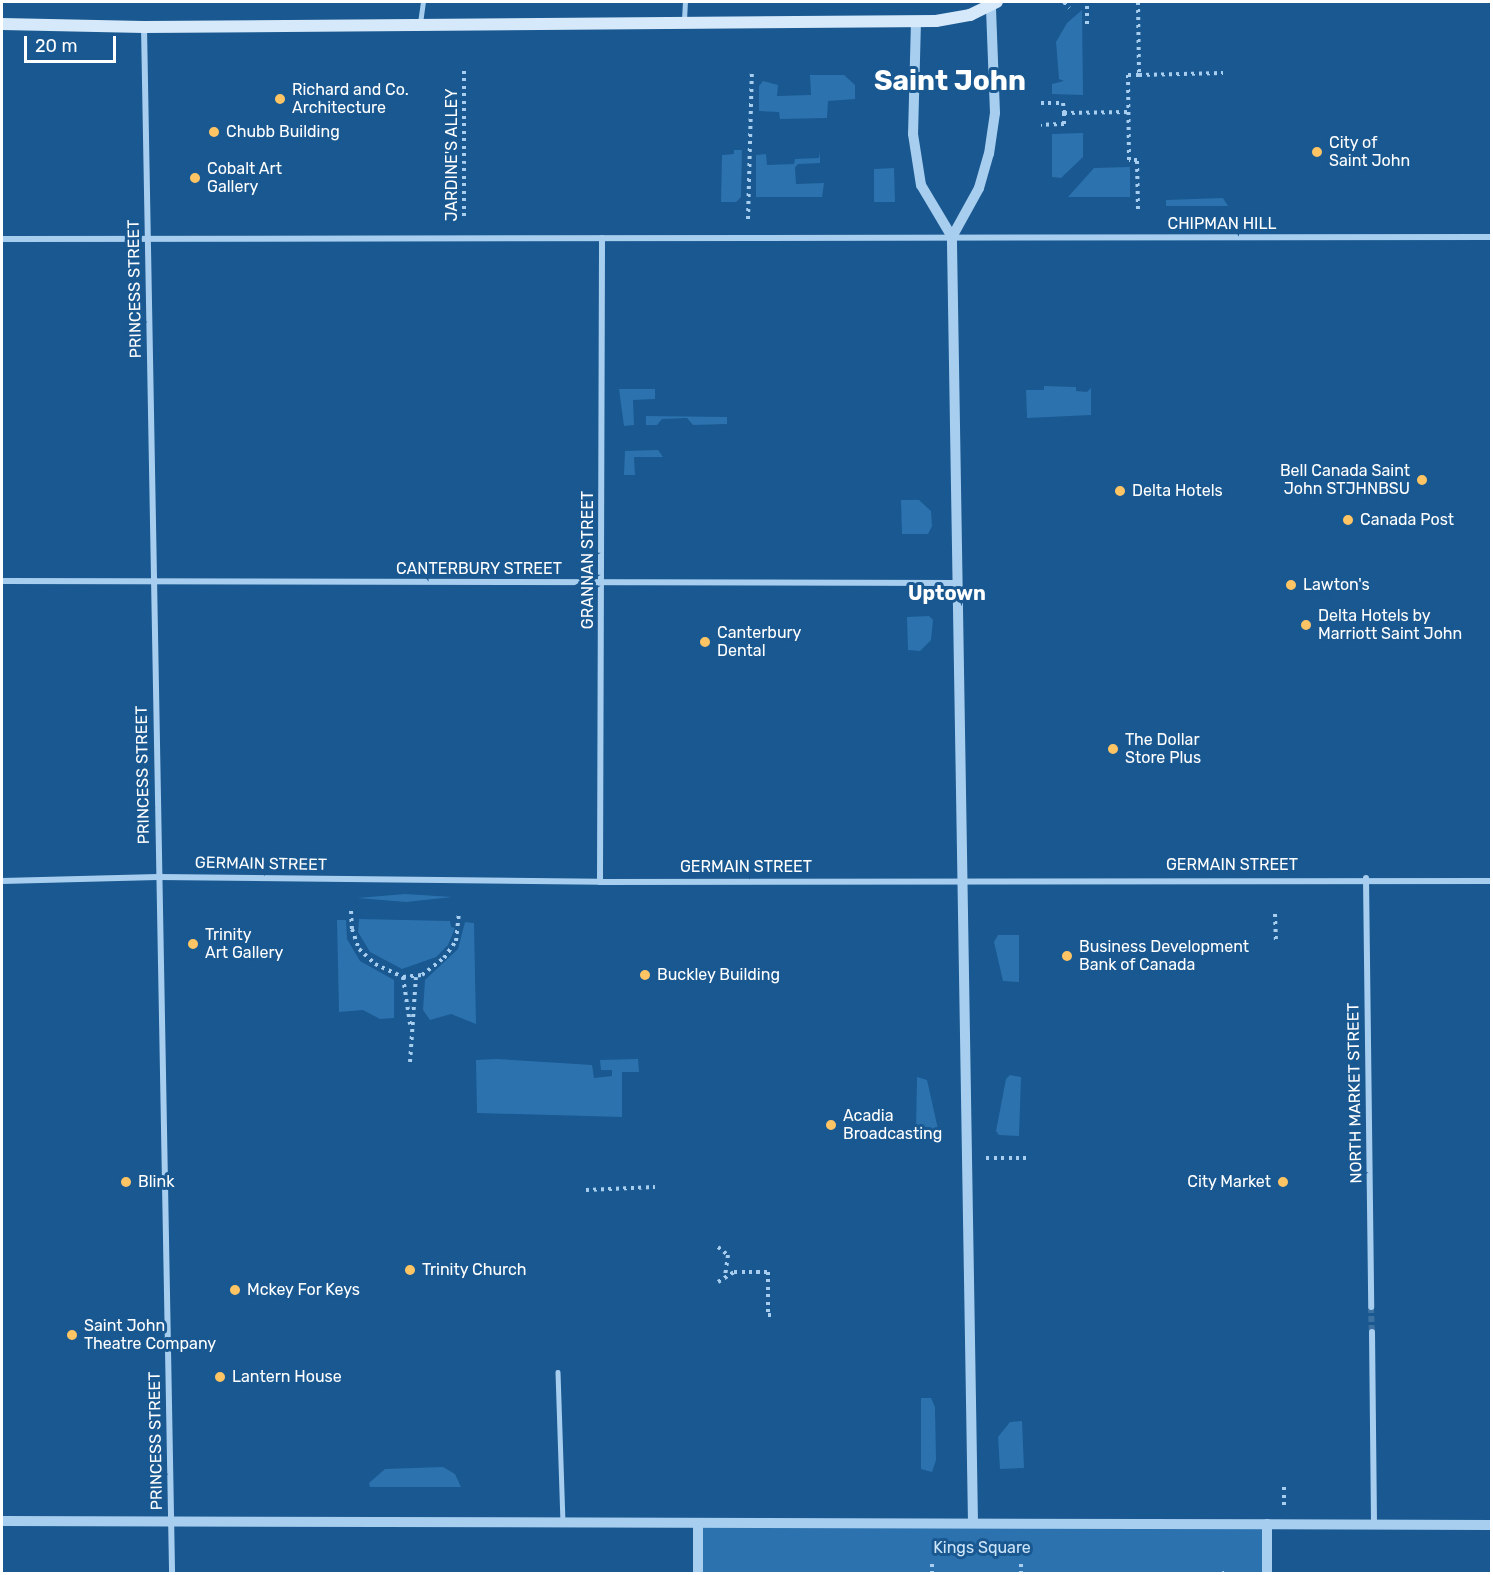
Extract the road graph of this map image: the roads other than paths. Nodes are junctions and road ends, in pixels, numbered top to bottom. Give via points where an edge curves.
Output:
1 (423, 2) edge
2 (686, 2) edge
3 (994, 4) edge
4 (916, 21) junction
5 (683, 23) junction
6 (2, 24) edge
7 (419, 26) junction
8 (144, 27) junction
9 (951, 237) junction
10 (1491, 237) edge
11 (602, 238) junction
12 (2, 239) edge
13 (147, 239) junction
14 (2, 581) edge
15 (154, 582) junction
16 (601, 583) junction
17 (957, 584) junction
18 (158, 877) junction
19 (1366, 878) junction
20 (962, 880) junction
21 (2, 881) edge
22 (1491, 881) edge
23 (600, 882) junction
24 (1371, 1308) tunnel mouth
25 (1372, 1332) tunnel mouth
26 (558, 1372) dead end
27 (2, 1521) edge
28 (171, 1522) junction
29 (698, 1522) junction
30 (563, 1523) junction
31 (973, 1523) junction
32 (1267, 1524) junction
33 (1491, 1526) edge
34 (1374, 1527) junction
35 (172, 1574) edge
36 (698, 1574) edge
37 (1267, 1574) edge

1 - 7 lane
2 - 5 lane
3 - 4 main road via 954,20
3 - 9 street via 995,113 989,154 979,188
4 - 5 main road
4 - 9 street via 913,134 921,186
5 - 7 main road
6 - 8 main road
7 - 8 main road
8 - 13 street, PRINCESS STREET
9 - 10 street, CHIPMAN HILL
9 - 11 street, CHIPMAN HILL
9 - 17 street
11 - 13 street, CHIPMAN HILL
11 - 16 street, GRANNAN STREET
12 - 13 street, CHIPMAN HILL
13 - 15 street, PRINCESS STREET
14 - 15 street, CANTERBURY STREET
15 - 16 street, CANTERBURY STREET
15 - 18 street, PRINCESS STREET
16 - 17 street, CANTERBURY STREET
16 - 23 street, GRANNAN STREET
17 - 20 street
18 - 21 street, GERMAIN STREET
18 - 23 street, GERMAIN STREET
18 - 28 street, PRINCESS STREET
19 - 20 street, GERMAIN STREET
19 - 22 street, GERMAIN STREET
19 - 24 street, NORTH MARKET STREET
20 - 23 street, GERMAIN STREET
20 - 31 street
25 - 34 street
26 - 30 lane
27 - 28 street
28 - 30 street
28 - 35 street, PRINCESS STREET
29 - 30 street
29 - 31 street
29 - 36 street
31 - 32 street
32 - 34 street
32 - 37 street
33 - 34 street

